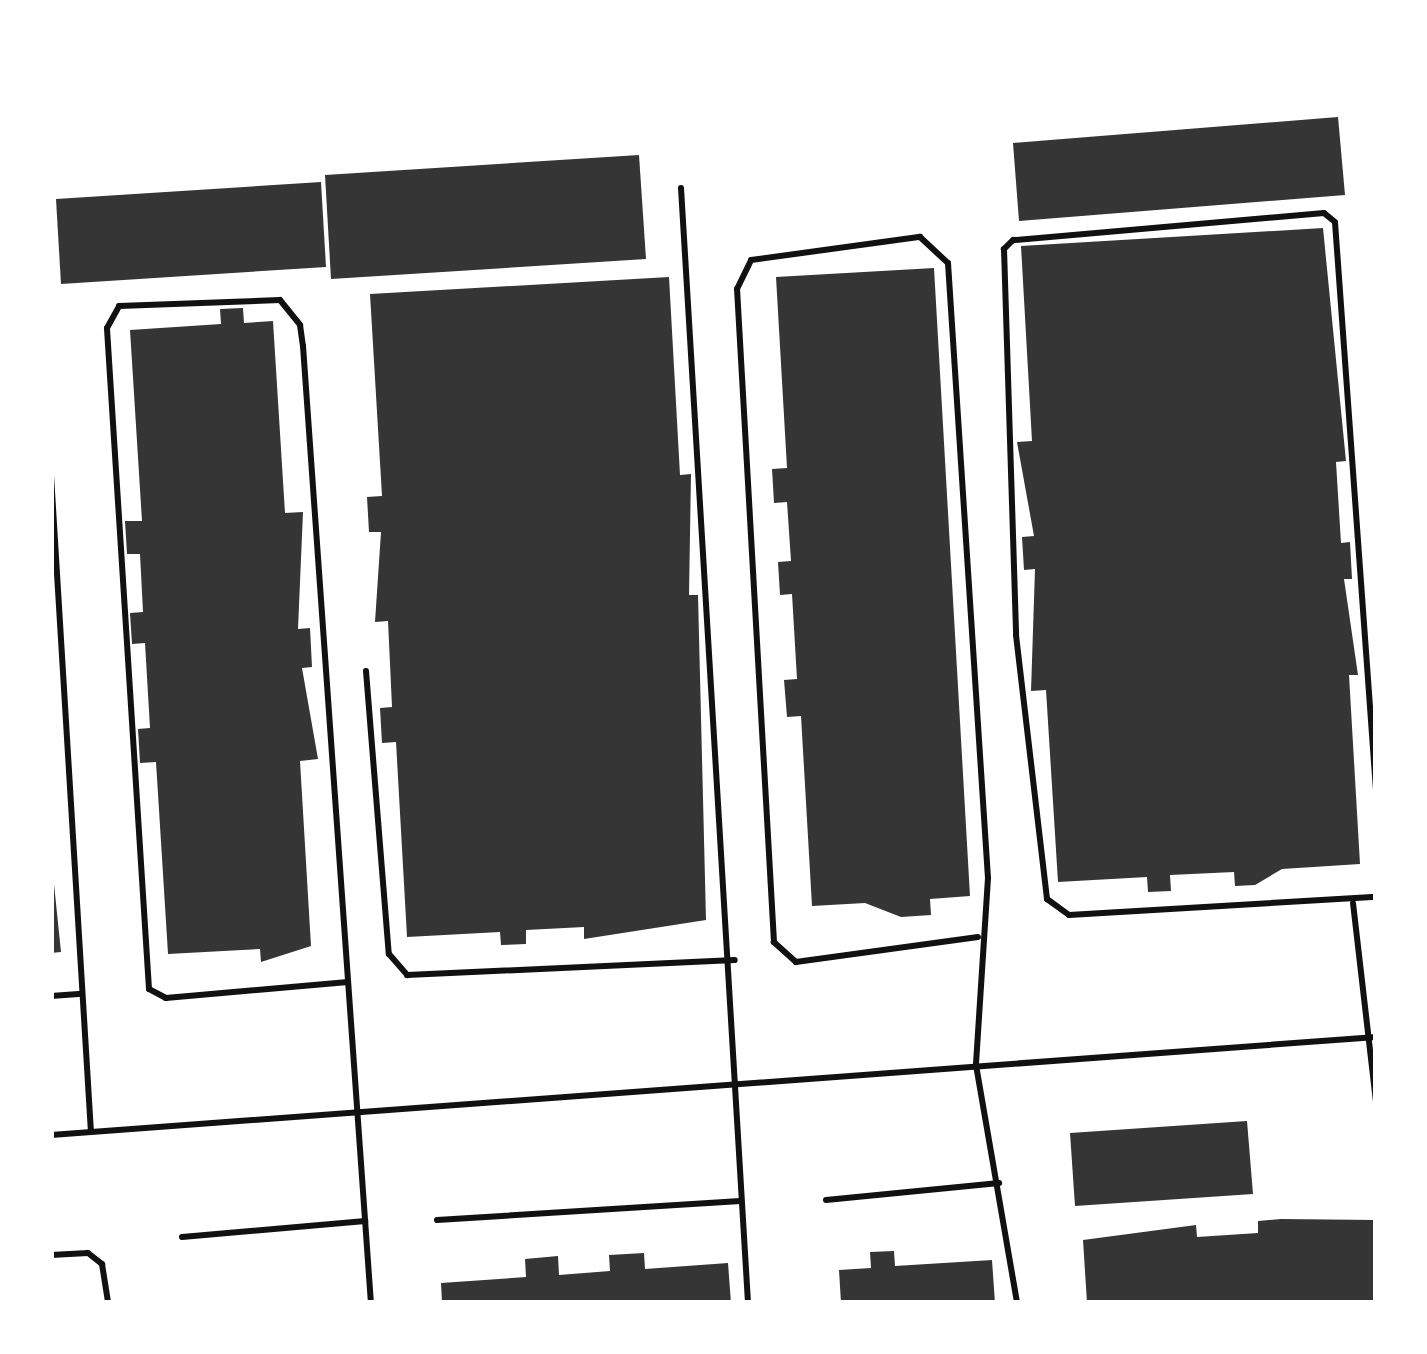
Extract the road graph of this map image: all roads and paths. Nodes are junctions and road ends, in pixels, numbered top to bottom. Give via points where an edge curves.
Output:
1 (681, 188) dead end
2 (51, 475) edge
3 (366, 670) dead end
4 (1376, 790) edge
5 (1376, 897) edge
6 (1353, 903) junction
7 (978, 937) junction
8 (735, 960) junction
9 (348, 982) junction
10 (82, 994) junction
11 (51, 996) edge
12 (1376, 1036) edge
13 (1364, 1038) junction
14 (976, 1065) junction
15 (736, 1082) junction
16 (1376, 1102) edge
17 (356, 1112) junction
18 (91, 1132) junction
19 (51, 1135) edge
20 (999, 1183) junction
21 (826, 1199) dead end
22 (740, 1201) junction
23 (437, 1220) dead end
24 (365, 1221) junction
25 (182, 1238) dead end
26 (51, 1255) edge
27 (108, 1303) edge
28 (371, 1303) edge
29 (748, 1303) edge
30 (1017, 1303) edge

1 - 8 lane
2 - 10 lane
3 - 8 lane via 389,953 407,975
4 - 6 lane via 1336,222 1324,213 1013,240 1006,427 1047,899 1069,915
5 - 6 lane
6 - 13 lane
7 - 7 lane via 796,962 774,942 737,289 751,260 920,237 948,263 988,878
7 - 14 lane
8 - 15 lane
9 - 9 lane via 166,998 149,989 107,328 119,306 280,300 300,325
9 - 17 lane
10 - 11 lane
10 - 18 lane
12 - 13 lane
13 - 14 lane
13 - 16 lane
14 - 15 lane
14 - 20 lane
15 - 17 lane
15 - 22 lane
17 - 18 lane
17 - 24 lane
18 - 19 lane
20 - 21 lane
20 - 30 lane
22 - 23 lane
22 - 29 lane
24 - 25 lane
24 - 28 lane
26 - 27 lane via 88,1253 102,1264

